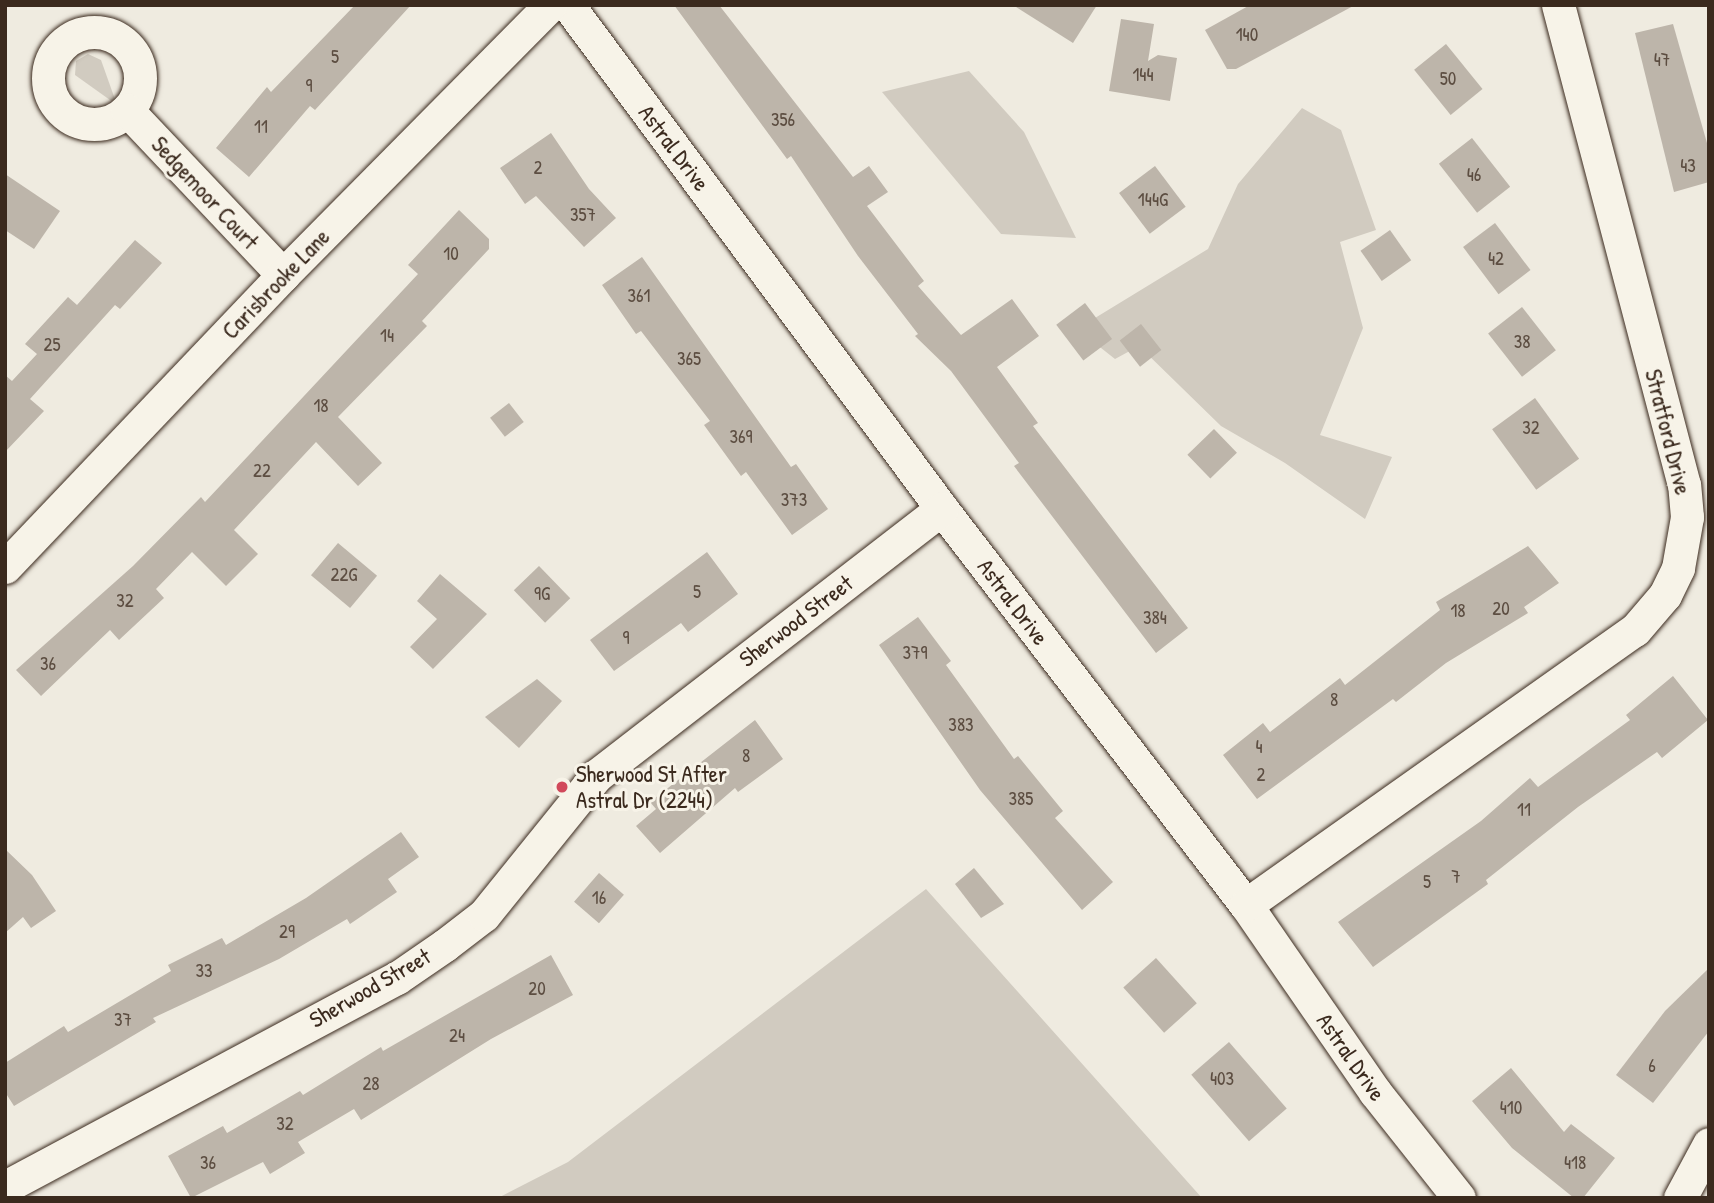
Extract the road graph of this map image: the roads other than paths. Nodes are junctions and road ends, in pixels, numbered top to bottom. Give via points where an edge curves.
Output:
1 (550, 5) edge
2 (568, 5) edge
3 (1558, 5) edge
4 (127, 110) dead end
5 (284, 275) junction
6 (942, 509) junction
7 (5, 567) edge
8 (1246, 905) junction
9 (1709, 1144) edge
10 (5, 1187) edge
11 (1459, 1198) edge
12 (1680, 1198) edge

1 - 5 street, Carisbrooke Lane
2 - 6 street, Astral Drive
3 - 8 street, Stratford Drive via 1684,485 1687,517 1680,561 1665,595 1635,629
4 - 5 street, Sedgemoor Court
5 - 7 street, Carisbrooke Lane
6 - 8 street, Astral Drive
6 - 10 street, Sherwood Street via 596,776 484,915 445,945 397,978
8 - 11 street, Astral Drive via 1375,1092
9 - 12 street

